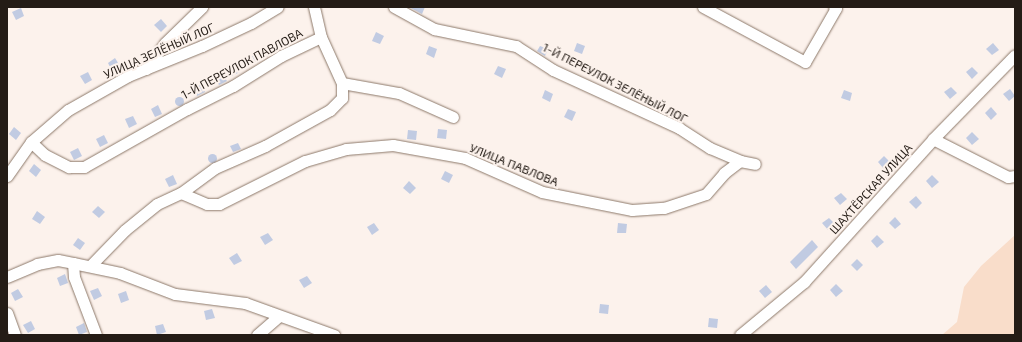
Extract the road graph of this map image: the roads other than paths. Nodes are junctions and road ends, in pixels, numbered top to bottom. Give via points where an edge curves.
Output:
1 (202, 7) edge
2 (278, 7) edge
3 (314, 7) edge
4 (394, 7) edge
5 (703, 7) edge
6 (834, 7) edge
7 (321, 37) junction
8 (1015, 55) edge
9 (146, 69) junction
10 (342, 83) junction
11 (453, 117) dead end
12 (933, 139) junction
13 (31, 142) junction
14 (740, 162) junction
15 (755, 164) dead end
16 (7, 176) edge
17 (1015, 176) edge
18 (181, 194) junction
19 (73, 262) junction
20 (90, 266) junction
21 (7, 277) edge
22 (7, 313) edge
23 (279, 316) junction
24 (15, 335) edge
25 (96, 335) edge
26 (257, 335) edge
27 (334, 335) edge
28 (740, 335) edge

1 - 9 street via 165,43
2 - 9 street, УЛИЦА ЗЕЛЁНЫЙ ЛОГ via 252,23
3 - 7 street
4 - 14 street, 1-Й ПЕРЕУЛОК ЗЕЛЁНЫЙ ЛОГ via 434,28 516,46 553,70 678,128 710,148
5 - 6 street via 806,62 836,8
7 - 10 street, 1-Й ПЕРЕУЛОК ПАВЛОВА
7 - 13 street, 1-Й ПЕРЕУЛОК ПАВЛОВА via 282,56 234,86 187,109 84,167 69,167 45,155
8 - 12 street, ШАХТЁРСКАЯ УЛИЦА
9 - 13 street, УЛИЦА ЗЕЛЁНЫЙ ЛОГ via 68,110
10 - 11 street via 399,93
10 - 18 street via 342,98 330,110 265,146 215,168
12 - 17 street via 1008,177
12 - 28 street, ШАХТЁРСКАЯ УЛИЦА via 804,282
13 - 16 street, УЛИЦА ЗЕЛЁНЫЙ ЛОГ
14 - 15 street, 1-Й ПЕРЕУЛОК ЗЕЛЁНЫЙ ЛОГ
14 - 18 street, УЛИЦА ПАВЛОВА via 724,173 706,194 664,208 638,210 580,202 542,192 465,158 392,145 346,149 305,161 219,204 207,204
18 - 20 street via 157,204 125,230
19 - 20 street
19 - 21 street via 58,260 37,264
19 - 25 street via 74,276
20 - 23 street via 120,273 175,294 244,303
22 - 24 street
23 - 26 street
23 - 27 street

